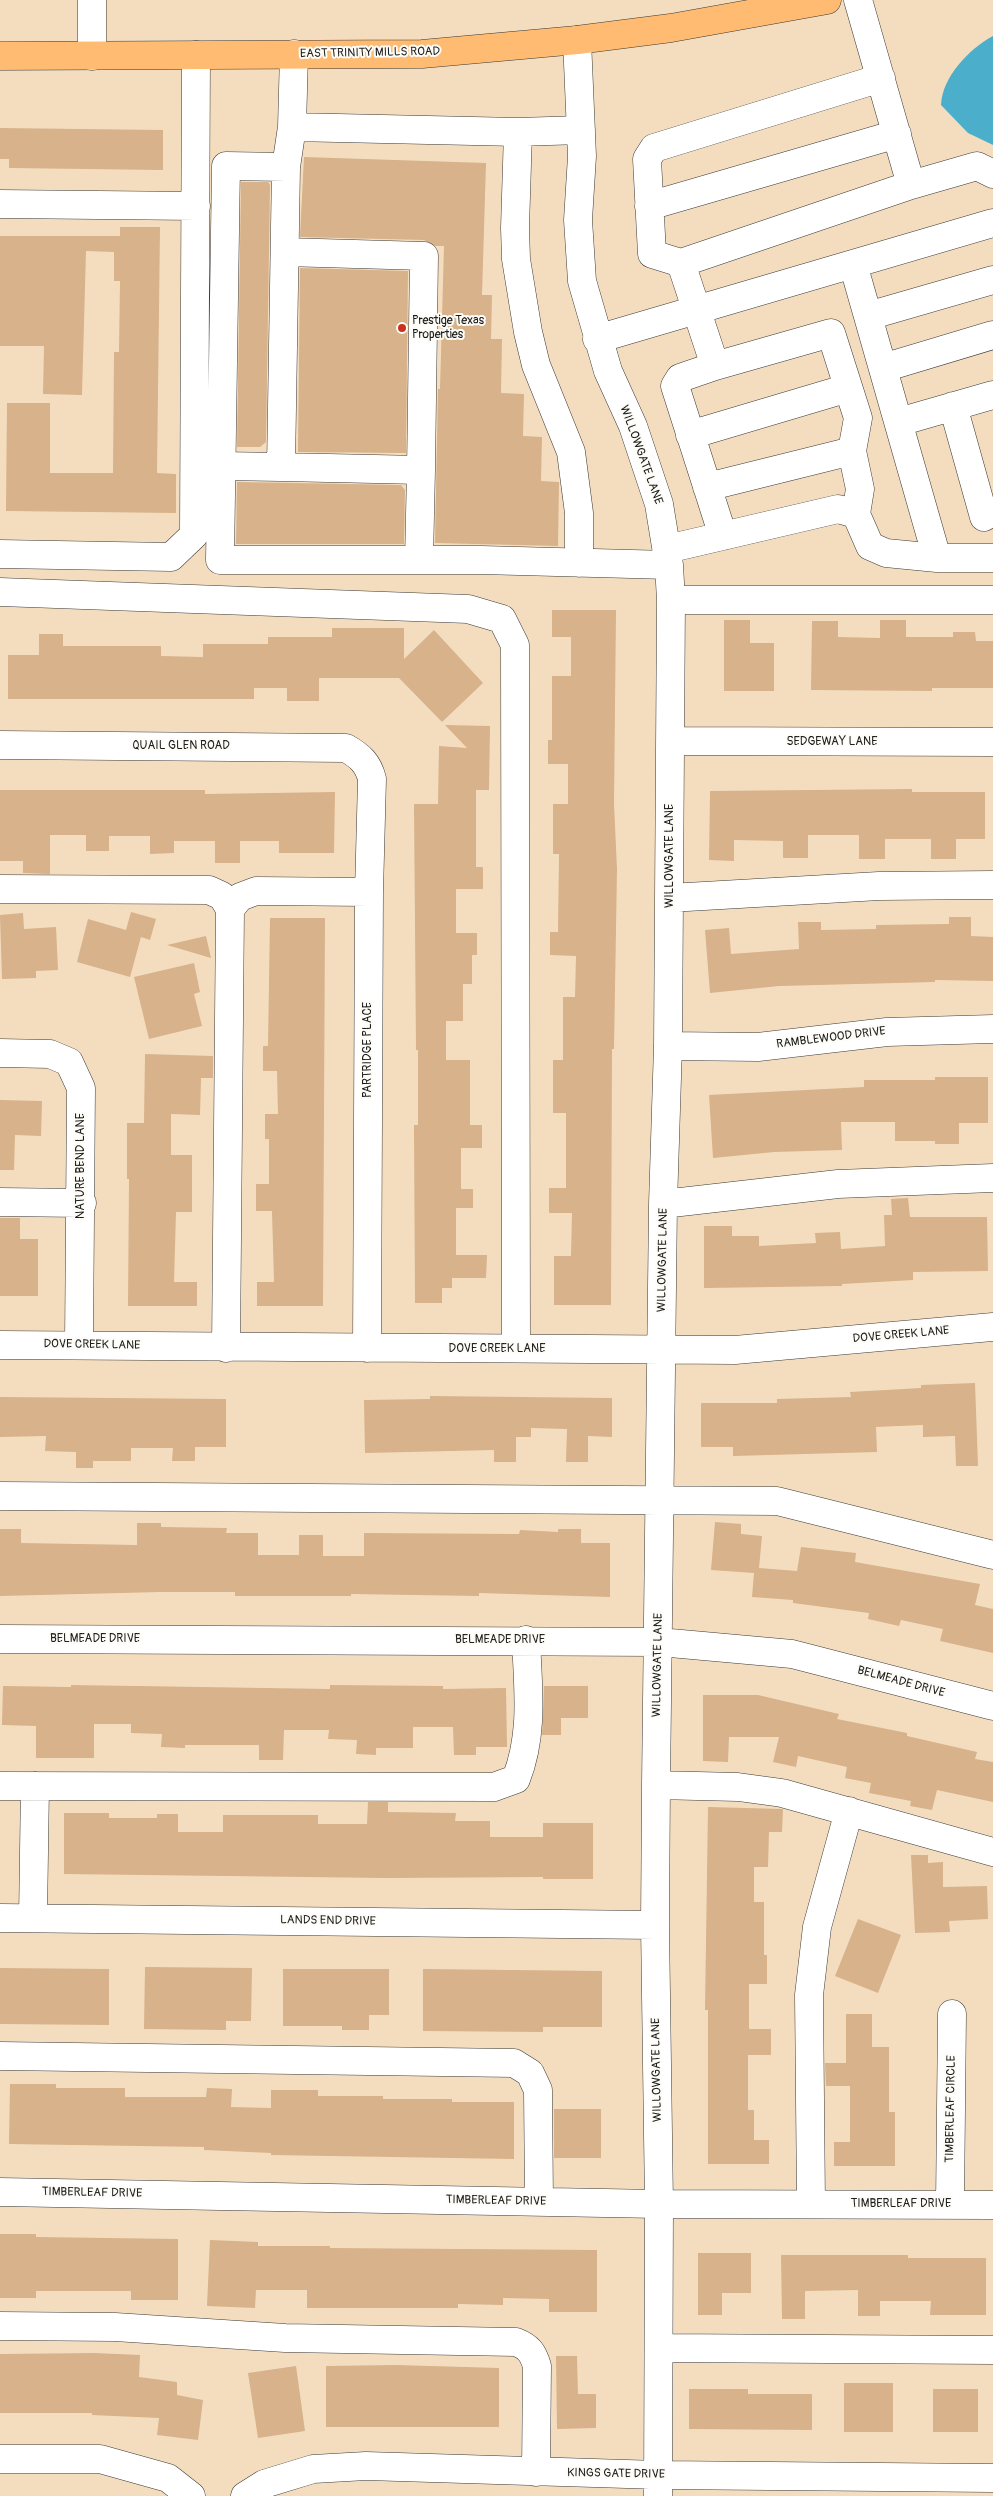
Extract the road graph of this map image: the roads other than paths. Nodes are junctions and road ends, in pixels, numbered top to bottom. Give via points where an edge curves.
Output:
1 (92, 0) edge
2 (710, 0) edge
3 (827, 0) edge
4 (858, 0) edge
5 (694, 23) junction
6 (577, 40) junction
7 (294, 54) junction
8 (196, 55) junction
9 (0, 56) edge
10 (92, 56) junction
11 (881, 78) junction
12 (292, 127) junction
13 (581, 130) junction
14 (518, 132) junction
15 (898, 134) junction
16 (286, 167) junction
17 (993, 174) edge
18 (911, 186) junction
19 (0, 204) edge
20 (196, 206) junction
21 (649, 206) junction
22 (993, 223) edge
23 (285, 252) junction
24 (681, 263) junction
25 (853, 264) junction
26 (993, 280) edge
27 (698, 310) junction
28 (868, 316) junction
29 (993, 335) edge
30 (597, 339) junction
31 (715, 366) junction
32 (883, 368) junction
33 (848, 388) junction
34 (993, 395) edge
35 (953, 406) junction
36 (899, 422) junction
37 (690, 435) junction
38 (852, 451) junction
39 (222, 466) junction
40 (281, 467) junction
41 (421, 470) junction
42 (707, 487) junction
43 (856, 514) junction
44 (984, 517) dead end
45 (722, 536) junction
46 (0, 554) edge
47 (668, 557) junction
48 (938, 558) junction
49 (993, 558) edge
50 (420, 560) junction
51 (579, 563) junction
52 (0, 592) edge
53 (671, 600) junction
54 (993, 600) edge
55 (670, 741) junction
56 (993, 742) edge
57 (0, 745) edge
58 (359, 756) joint
59 (993, 884) edge
60 (0, 889) edge
61 (369, 892) junction
62 (669, 898) junction
63 (230, 909) junction
64 (993, 1029) edge
65 (668, 1046) junction
66 (0, 1053) edge
67 (993, 1178) edge
68 (0, 1202) edge
69 (82, 1203) junction
70 (663, 1204) junction
71 (993, 1334) edge
72 (79, 1344) junction
73 (0, 1345) edge
74 (226, 1348) junction
75 (367, 1348) junction
76 (516, 1348) junction
77 (661, 1350) junction
78 (0, 1496) edge
79 (660, 1499) junction
80 (993, 1555) edge
81 (0, 1639) edge
82 (526, 1640) junction
83 (659, 1642) junction
84 (993, 1706) edge
85 (656, 1785) junction
86 (0, 1786) edge
87 (35, 1786) junction
88 (849, 1811) junction
89 (993, 1852) edge
90 (0, 1918) edge
91 (33, 1918) junction
92 (655, 1925) junction
93 (952, 2014) dead end
94 (0, 2056) edge
95 (0, 2192) edge
96 (540, 2202) junction
97 (659, 2204) junction
98 (811, 2204) junction
99 (950, 2204) junction
100 (993, 2205) edge
101 (0, 2326) edge
102 (659, 2348) junction
103 (993, 2350) edge
104 (0, 2459) edge
105 (536, 2472) junction
106 (993, 2478) edge
107 (658, 2485) edge
108 (769, 2486) edge
109 (191, 2496) edge
110 (245, 2496) edge

1 - 10 street
2 - 5 main road
3 - 5 main road, EAST TRINITY MILLS ROAD
4 - 11 street
5 - 6 main road, EAST TRINITY MILLS ROAD
6 - 7 main road, EAST TRINITY MILLS ROAD via 422,54
6 - 13 street, WILLOWGATE LANE
7 - 8 main road, EAST TRINITY MILLS ROAD
7 - 12 street
8 - 10 main road, EAST TRINITY MILLS ROAD
8 - 20 street
9 - 10 main road, EAST TRINITY MILLS ROAD
11 - 15 street
11 - 21 street via 654,148 647,159
12 - 14 street
12 - 16 street
13 - 14 street
13 - 30 street, WILLOWGATE LANE via 578,220 582,281
14 - 51 street via 516,259 536,365 571,452 580,513
15 - 18 street
15 - 21 street
16 - 23 street
16 - 39 street via 226,166
17 - 18 street via 978,166
18 - 24 street
19 - 20 street
20 - 46 street via 194,535 171,557
21 - 24 street via 652,254
22 - 25 street
23 - 40 street
23 - 41 street via 424,256
24 - 27 street
25 - 27 street
25 - 28 street
26 - 28 street
27 - 30 street
27 - 31 street
28 - 32 street
29 - 32 street
30 - 47 street, WILLOWGATE LANE via 633,426 660,504
31 - 33 street via 831,332
31 - 37 street via 680,378 675,386
32 - 36 street
33 - 37 street
33 - 38 street via 858,418
34 - 35 street
35 - 36 street
35 - 44 street
36 - 48 street
37 - 42 street
38 - 42 street
38 - 43 street via 860,489
39 - 40 street
39 - 50 street via 220,560
40 - 41 street
41 - 50 street
42 - 45 street
43 - 45 street via 838,509
43 - 48 street via 870,546 886,553
45 - 47 street
47 - 51 street
47 - 53 street, WILLOWGATE LANE
48 - 49 street
50 - 51 street
52 - 76 street via 468,609 502,619 515,645
53 - 54 street
53 - 55 street, WILLOWGATE LANE
55 - 56 street, SEDGEWAY LANE
55 - 62 street, WILLOWGATE LANE
57 - 58 street, QUAIL GLEN ROAD via 346,748
58 - 61 street, PARTRIDGE PLACE via 369,767 372,779
59 - 62 street via 879,886
60 - 63 street via 209,890 222,896
61 - 63 street via 256,891 240,897
61 - 75 street, PARTRIDGE PLACE
62 - 65 street, WILLOWGATE LANE
63 - 74 street
64 - 65 street, RAMBLEWOOD DRIVE via 887,1032 758,1047
65 - 70 street, WILLOWGATE LANE
66 - 69 street, NATURE BEND LANE via 50,1054 68,1062 81,1088
67 - 70 street via 838,1184
68 - 69 street
69 - 72 street, NATURE BEND LANE
70 - 77 street, WILLOWGATE LANE
71 - 77 street, DOVE CREEK LANE via 735,1350
72 - 73 street, DOVE CREEK LANE
72 - 74 street, DOVE CREEK LANE
74 - 75 street, DOVE CREEK LANE
75 - 76 street, DOVE CREEK LANE
76 - 77 street, DOVE CREEK LANE
77 - 79 street, WILLOWGATE LANE
78 - 79 street
79 - 80 street via 777,1500
79 - 83 street, WILLOWGATE LANE
81 - 82 street, BELMEADE DRIVE
82 - 83 street, BELMEADE DRIVE
82 - 87 street via 529,1724 524,1759 516,1779 494,1787
83 - 84 street, BELMEADE DRIVE via 792,1654
83 - 85 street, WILLOWGATE LANE
85 - 88 street via 747,1788 782,1793
85 - 92 street, WILLOWGATE LANE
86 - 87 street
87 - 91 street
88 - 89 street
88 - 98 street via 817,1927 809,1996
90 - 91 street, LANDS END DRIVE
91 - 92 street, LANDS END DRIVE
92 - 97 street, WILLOWGATE LANE
93 - 99 street, TIMBERLEAF CIRCLE
94 - 96 street via 514,2063 530,2073 538,2090
95 - 96 street, TIMBERLEAF DRIVE
96 - 97 street, TIMBERLEAF DRIVE
97 - 98 street, TIMBERLEAF DRIVE
97 - 102 street, WILLOWGATE LANE
98 - 99 street, TIMBERLEAF DRIVE
99 - 100 street, TIMBERLEAF DRIVE
101 - 105 street via 115,2327 285,2338 516,2342 533,2353 537,2366
102 - 103 street
102 - 107 street, WILLOWGATE LANE
104 - 109 street via 100,2459 168,2478
105 - 107 street, KINGS GATE DRIVE
105 - 110 street, KINGS GATE DRIVE via 366,2466 313,2469 264,2484
106 - 108 street, KINGS GATE DRIVE
107 - 108 street, KINGS GATE DRIVE

